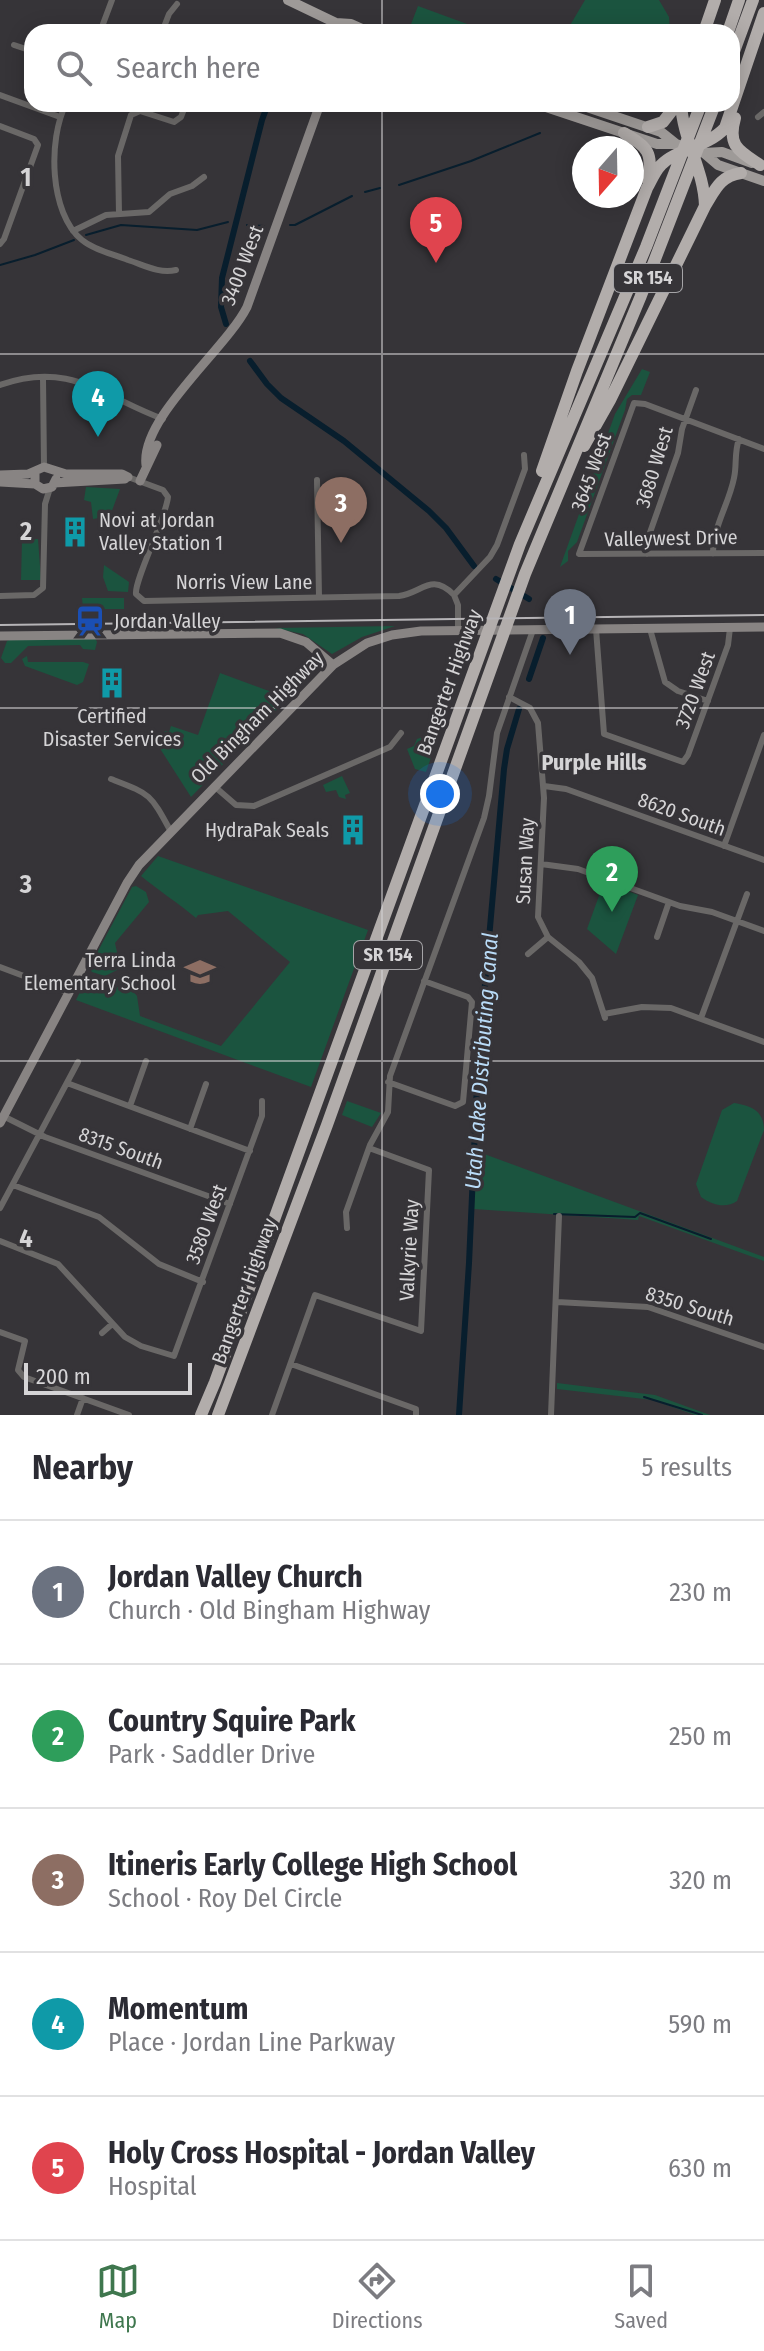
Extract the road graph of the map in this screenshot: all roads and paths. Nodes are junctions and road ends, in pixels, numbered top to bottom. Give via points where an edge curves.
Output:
1 (112, 0) edge
2 (288, 0) edge
3 (715, 0) edge
4 (739, 0) edge
5 (753, 0) edge
6 (177, 4) dead end
7 (764, 13) edge
8 (103, 24) edge
9 (165, 24) edge
10 (328, 24) edge
11 (707, 24) edge
12 (731, 24) edge
13 (740, 35) edge
14 (14, 45) dead end
15 (24, 48) edge
16 (744, 71) junction
17 (740, 83) edge
18 (740, 93) edge
19 (0, 95) edge
20 (24, 104) edge
21 (46, 112) edge
22 (62, 112) edge
23 (138, 112) edge
24 (143, 112) edge
25 (183, 112) edge
26 (317, 112) edge
27 (561, 112) edge
28 (602, 112) edge
29 (672, 112) edge
30 (680, 112) edge
31 (703, 112) edge
32 (730, 112) edge
33 (737, 112) edge
34 (60, 117) junction
35 (0, 126) edge
36 (648, 127) junction
37 (624, 133) junction
38 (676, 144) junction
39 (698, 152) junction
40 (762, 166) edge
41 (741, 173) junction
42 (681, 174) junction
43 (204, 177) dead end
44 (764, 181) edge
45 (647, 188) junction
46 (705, 206) junction
47 (119, 214) junction
48 (73, 231) junction
49 (0, 243) edge
50 (176, 270) dead end
51 (43, 378) junction
52 (0, 385) edge
53 (696, 390) dead end
54 (163, 419) junction
55 (685, 419) junction
56 (739, 439) junction
57 (764, 449) edge
58 (524, 455) dead end
59 (44, 470) junction
60 (0, 475) edge
61 (128, 477) junction
62 (317, 480) dead end
63 (140, 481) junction
64 (0, 482) edge
65 (45, 486) junction
66 (557, 494) junction
67 (526, 530) junction
68 (764, 553) edge
69 (579, 554) joint
70 (647, 554) junction
71 (713, 554) junction
72 (454, 595) junction
73 (0, 596) edge
74 (319, 597) junction
75 (764, 627) edge
76 (730, 628) junction
77 (596, 629) junction
78 (650, 629) junction
79 (533, 630) junction
80 (458, 631) junction
81 (0, 636) edge
82 (333, 665) junction
83 (509, 697) junction
84 (708, 701) junction
85 (401, 733) dead end
86 (764, 735) edge
87 (111, 779) dead end
88 (214, 786) junction
89 (544, 786) junction
90 (170, 830) junction
91 (724, 846) junction
92 (764, 860) edge
93 (541, 864) junction
94 (747, 894) dead end
95 (669, 902) junction
96 (737, 921) junction
97 (764, 931) edge
98 (548, 937) junction
99 (657, 937) dead end
100 (528, 954) dead end
101 (0, 967) edge
102 (424, 981) junction
103 (69, 993) junction
104 (701, 1018) junction
105 (764, 1042) edge
106 (146, 1061) dead end
107 (78, 1062) dead end
108 (388, 1082) junction
109 (67, 1083) junction
110 (206, 1084) dead end
111 (262, 1101) dead end
112 (130, 1106) junction
113 (2, 1119) edge
114 (190, 1129) junction
115 (39, 1135) junction
116 (369, 1148) junction
117 (250, 1151) junction
118 (13, 1185) junction
119 (230, 1204) junction
120 (0, 1208) edge
121 (559, 1216) dead end
122 (347, 1228) dead end
123 (0, 1241) edge
124 (203, 1282) junction
125 (557, 1302) junction
126 (111, 1325) junction
127 (0, 1332) edge
128 (102, 1333) dead end
129 (764, 1347) edge
130 (291, 1364) junction
131 (83, 1398) junction
132 (416, 1412) edge
133 (77, 1415) edge
134 (129, 1415) edge
135 (201, 1415) edge
136 (218, 1415) edge
137 (272, 1415) edge
138 (551, 1415) edge

1 - 8 street
2 - 10 main road
3 - 11 highway
4 - 12 highway
5 - 13 highway
6 - 9 street
7 - 16 highway
14 - 15 street
16 - 17 highway
16 - 18 highway
19 - 20 street
21 - 34 street
22 - 34 street
23 - 47 street via 131,115 118,156
24 - 25 street via 174,122
26 - 54 street, 3400 West via 244,313
27 - 37 main road
28 - 36 main road
29 - 36 highway
30 - 39 highway
31 - 42 highway, Bangerter Highway / SR 154
32 - 39 highway via 725,128
33 - 40 highway via 732,138 741,152
34 - 48 street via 54,151 62,211
35 - 49 street via 38,143
36 - 38 main road
37 - 38 main road
37 - 45 highway via 648,153
38 - 39 main road
39 - 40 main road via 722,152
39 - 41 main road
39 - 45 highway via 670,158
39 - 46 highway
41 - 44 main road
41 - 46 highway via 722,180
42 - 66 highway, Bangerter Highway / SR 154 via 640,298
42 - 67 highway, Bangerter Highway / SR 154
43 - 47 street via 149,212
45 - 67 highway via 577,371 526,516
46 - 66 highway via 610,400
47 - 48 street
48 - 50 street via 94,247 161,272
51 - 52 street
51 - 54 street via 93,386
51 - 59 street
53 - 55 street, 3680 West
54 - 63 street, 3400 West
55 - 56 street
55 - 69 street, 3645 West via 634,403
55 - 70 street, 3680 West
56 - 57 street
56 - 71 street via 735,475 713,539
58 - 72 street via 525,469 497,545
59 - 60 street
59 - 61 street
59 - 65 street
59 - 65 street
61 - 63 street
61 - 65 street
62 - 74 street
63 - 74 street, Norris View Lane via 168,495 135,587 142,600
64 - 65 street
65 - 73 street via 43,588 34,595
66 - 136 highway, Bangerter Highway / SR 154
67 - 135 highway, Bangerter Highway / SR 154
68 - 71 street, Valleywest Drive
69 - 70 street, Valleywest Drive
70 - 71 street, Valleywest Drive
72 - 74 street, Norris View Lane via 433,584 402,596
72 - 80 street
75 - 76 street, Old Bingham Highway
76 - 78 street, Old Bingham Highway
76 - 84 street, 3720 West
77 - 78 street, Old Bingham Highway
77 - 79 street, Old Bingham Highway
77 - 84 street, 3720 West via 604,734 683,762
78 - 84 street via 665,682
79 - 80 street, Old Bingham Highway
79 - 83 street
80 - 82 street, Old Bingham Highway via 392,635 367,643
81 - 82 street via 280,633 306,642
82 - 88 street, Old Bingham Highway
83 - 89 street, Susan Way via 537,718
83 - 102 street via 494,747 486,810
85 - 88 street via 390,747 254,806 236,805
86 - 91 street
87 - 90 street via 154,800
88 - 90 street, Old Bingham Highway
89 - 91 street, 8620 South via 566,789
89 - 93 street, Susan Way
90 - 103 street, Old Bingham Highway via 128,880
91 - 92 street, 8620 South
93 - 95 street via 578,869
93 - 98 street, Susan Way via 537,913
94 - 96 street
95 - 96 street
95 - 99 street
96 - 97 street
96 - 104 street
98 - 100 street
98 - 104 street via 592,978 604,1016 661,1007
101 - 103 street
102 - 108 street
102 - 108 street via 470,999 463,1102 455,1106
103 - 113 street, Old Bingham Highway
104 - 105 street
106 - 112 street
107 - 109 street
108 - 116 street via 388,1112
109 - 112 street
109 - 115 street
110 - 114 street
111 - 117 street, 3580 West
112 - 114 street
113 - 115 street, 8315 South
114 - 117 street
115 - 118 street
115 - 119 street, 8315 South
116 - 122 street via 345,1214
116 - 130 street, Valkyrie Way via 429,1170 421,1331 315,1295
117 - 119 street, 3580 West
118 - 120 street
118 - 124 street via 99,1217 159,1264
119 - 124 street, 3580 West
121 - 125 street
123 - 126 street via 58,1264
124 - 126 street, 3580 West via 174,1356 133,1342
125 - 129 street, 8350 South via 648,1307
125 - 138 street
126 - 128 street
127 - 131 street via 25,1341 17,1365 20,1374
130 - 132 street
130 - 137 street
131 - 133 street
131 - 134 street

